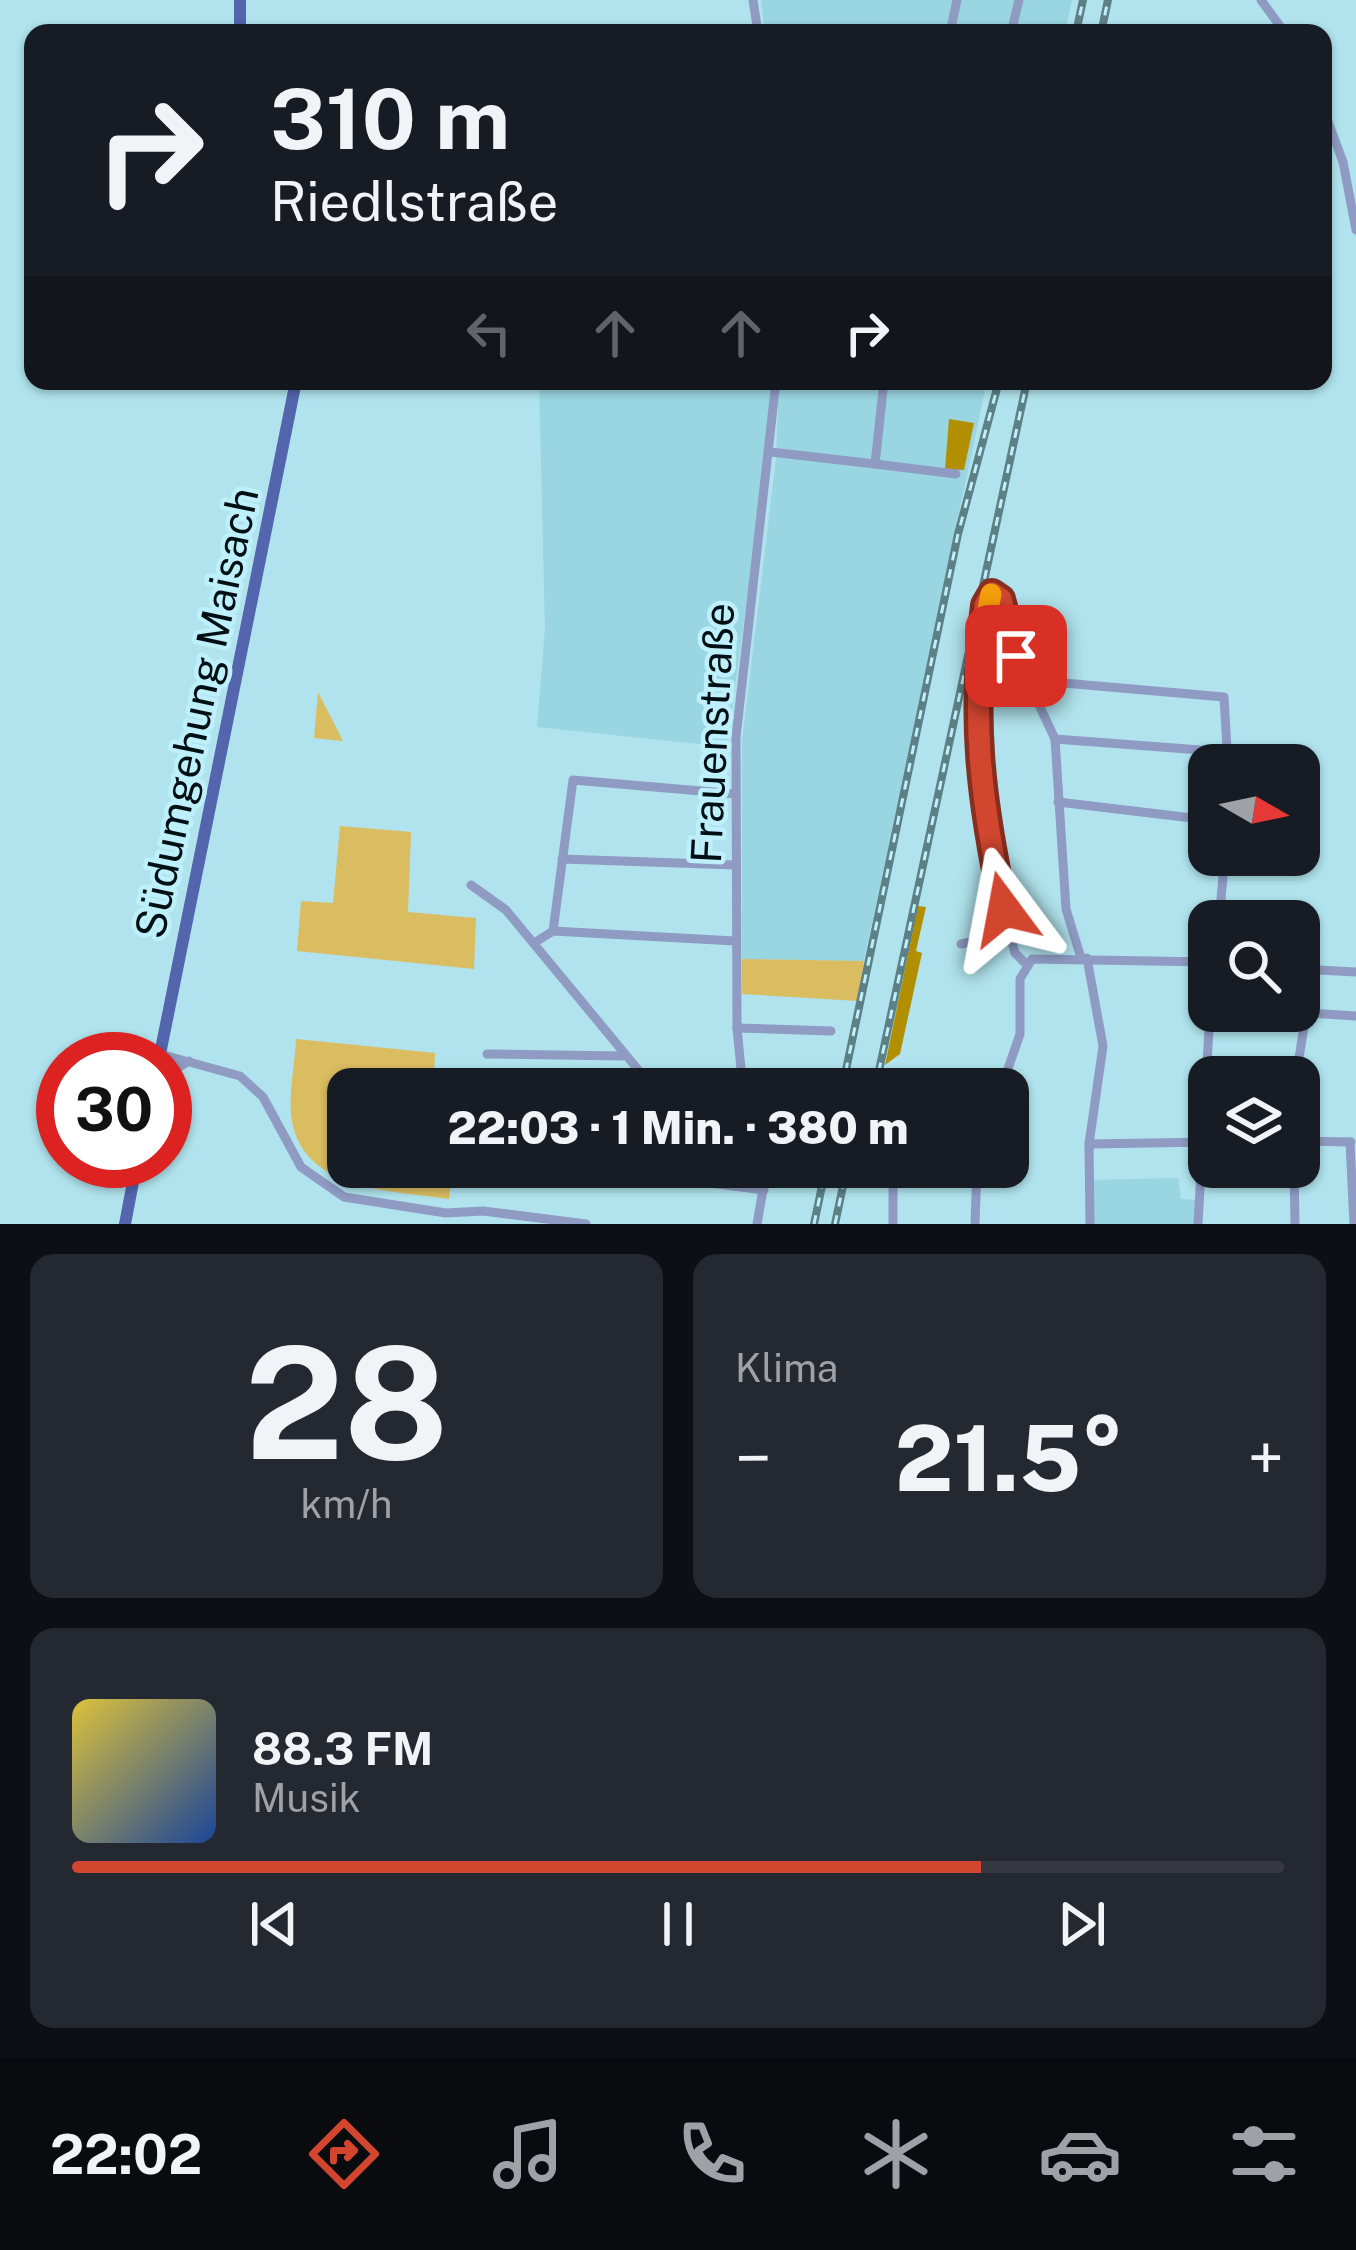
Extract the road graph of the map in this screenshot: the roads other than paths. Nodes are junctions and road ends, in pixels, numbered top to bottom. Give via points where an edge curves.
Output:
1 (1332, 132) edge
2 (1356, 230) edge
3 (294, 390) edge
4 (775, 390) edge
5 (883, 390) edge
6 (772, 452) junction
7 (875, 464) junction
8 (956, 474) dead end
9 (1032, 686) junction
10 (1055, 739) junction
11 (1227, 744) edge
12 (1188, 749) edge
13 (736, 794) junction
14 (1058, 802) junction
15 (1188, 817) edge
16 (562, 859) junction
17 (736, 866) junction
18 (471, 885) dead end
19 (553, 932) junction
20 (1010, 934) junction
21 (735, 941) junction
22 (534, 943) junction
23 (962, 944) dead end
24 (1084, 958) junction
25 (1188, 961) edge
26 (1026, 964) junction
27 (1320, 970) edge
28 (1356, 972) edge
29 (1320, 1014) edge
30 (1356, 1016) edge
31 (737, 1028) junction
32 (831, 1031) dead end
33 (164, 1032) edge
34 (487, 1054) dead end
35 (623, 1056) junction
36 (192, 1061) edge
37 (634, 1068) edge
38 (741, 1068) edge
39 (1008, 1068) edge
40 (1320, 1141) edge
41 (1188, 1142) edge
42 (1353, 1142) edge
43 (1089, 1144) junction
44 (131, 1188) edge
45 (748, 1188) edge
46 (893, 1188) edge
47 (976, 1188) edge
48 (1202, 1188) edge
49 (1294, 1188) edge
50 (764, 1190) joint
51 (483, 1211) junction
52 (124, 1224) edge
53 (485, 1224) edge
54 (586, 1224) edge
55 (757, 1224) edge
56 (893, 1224) edge
57 (975, 1224) edge
58 (1090, 1224) edge
59 (1198, 1224) edge
60 (1295, 1224) edge
61 (1354, 1224) edge

1 - 2 street
3 - 33 main road, Südumgehung Maisach
4 - 6 street, Frauenstraße
5 - 7 street
6 - 7 street
6 - 13 street, Frauenstraße via 740,693
7 - 8 street
9 - 10 street
9 - 11 street via 1224,697
9 - 20 street via 992,593 974,707
10 - 12 street
10 - 14 street
13 - 16 street via 574,781
13 - 17 street, Frauenstraße
14 - 15 street
14 - 24 street via 1066,909
16 - 17 street
16 - 19 street
17 - 21 street, Frauenstraße
18 - 22 street
19 - 21 street
19 - 22 street
20 - 23 street
20 - 26 street
21 - 31 street, Frauenstraße
22 - 35 street
24 - 25 street
24 - 26 street via 1040,956
24 - 43 street via 1103,1046
26 - 39 street
27 - 28 street
29 - 30 street
31 - 32 street
31 - 38 street, Frauenstraße
34 - 35 street
35 - 37 street
36 - 51 street via 240,1076 267,1103 301,1167 344,1197
40 - 42 street
41 - 43 street
42 - 61 street
43 - 58 street
44 - 52 main road
45 - 50 street
46 - 56 street
47 - 57 street
48 - 59 street
49 - 60 street
50 - 55 street
51 - 53 street
51 - 54 street

